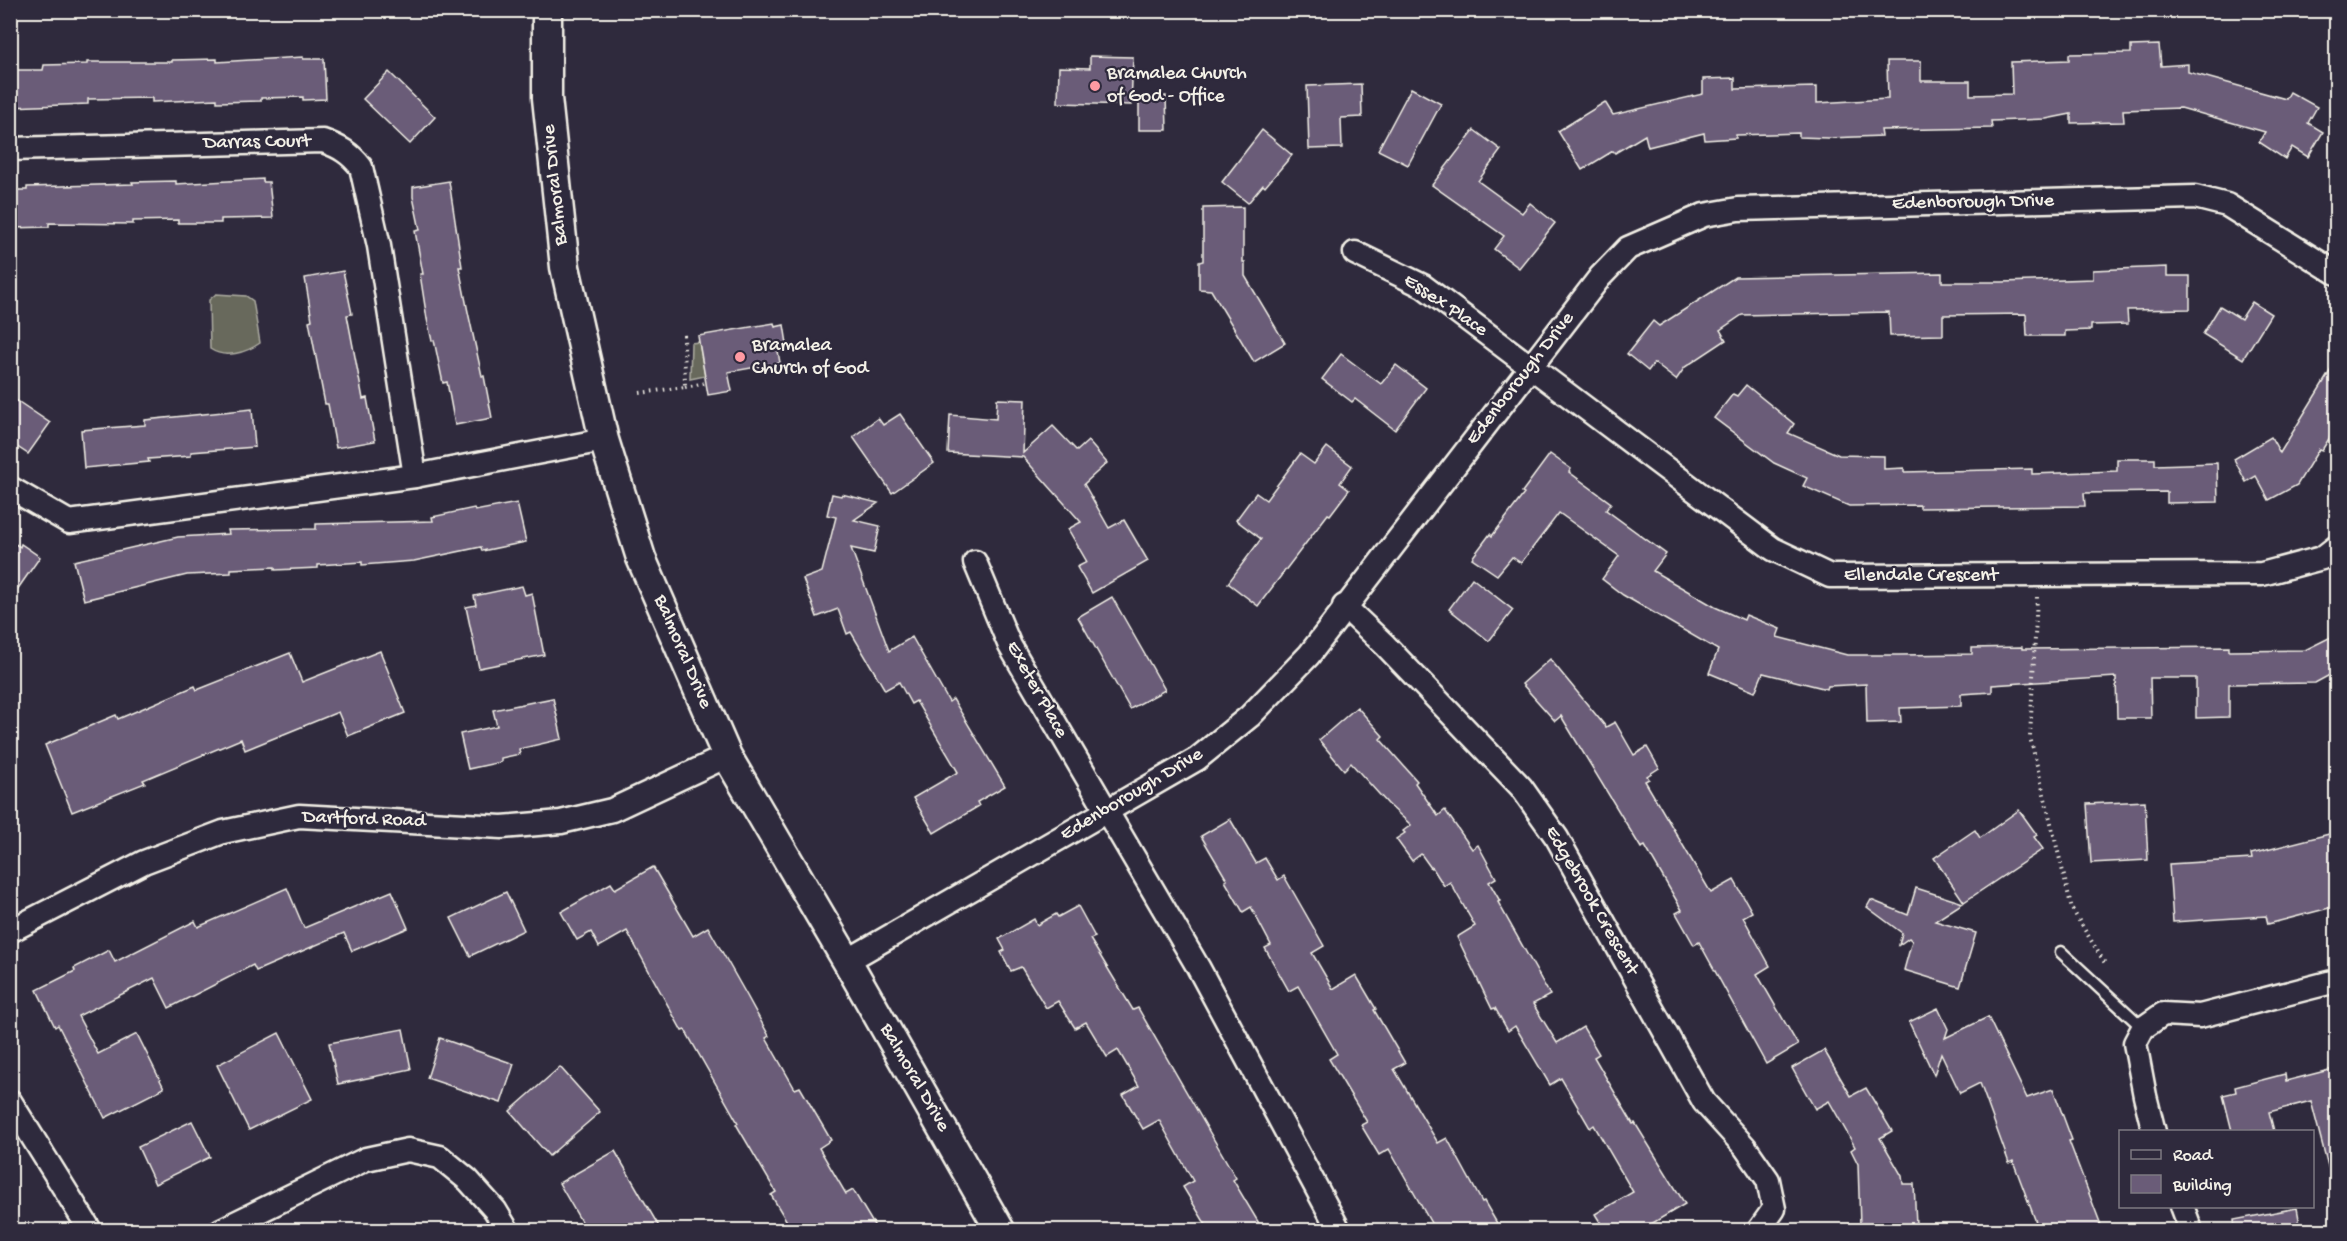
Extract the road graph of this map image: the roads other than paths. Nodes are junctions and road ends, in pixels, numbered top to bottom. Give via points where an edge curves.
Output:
1 (547, 10) edge
2 (10, 149) edge
3 (1355, 253) dead end
4 (2337, 273) edge
5 (1531, 366) junction
6 (604, 440) junction
7 (416, 476) junction
8 (10, 488) edge
9 (2337, 547) edge
10 (975, 562) dead end
11 (1344, 606) junction
12 (727, 756) junction
13 (1106, 812) junction
14 (10, 931) edge
15 (2061, 952) dead end
16 (847, 961) junction
17 (2337, 981) edge
18 (2143, 1028) junction
19 (10, 1101) edge
20 (2154, 1130) edge
21 (2183, 1208) edge
22 (90, 1230) edge
23 (221, 1230) edge
24 (507, 1230) edge
25 (1000, 1230) edge
26 (1339, 1230) edge
27 (1759, 1230) edge
28 (2191, 1230) edge

1 - 6 street, Balmoral Drive via 547,99 566,267
2 - 7 street, Darras Court via 323,141 353,156 361,167 379,246
3 - 5 street, Essex Place via 1423,286
4 - 5 street, Edenborough Drive via 2227,205 2195,197 1738,209 1704,215 1628,248 1600,277
5 - 9 street, Ellendale Crescent via 1773,549 1830,576 2262,574 2322,558
5 - 11 street, Edenborough Drive
6 - 7 street
6 - 12 street, Balmoral Drive via 641,558
7 - 8 street via 69,522
10 - 13 street, Exeter Place via 1010,646
11 - 13 street, Edenborough Drive via 1309,655 1250,716 1197,759
11 - 27 street, Edgebrook Crescent via 1521,787 1557,838 1704,1102 1745,1147 1768,1180 1774,1209
12 - 14 street, Dartford Road via 612,810 561,822 502,827 299,816 223,832 144,862
12 - 16 street, Balmoral Drive
13 - 16 street, Edenborough Drive
13 - 26 street via 1198,967
15 - 18 lane
16 - 25 street, Balmoral Drive
17 - 18 street via 2200,1016 2163,1014
18 - 20 street via 2135,1043
19 - 22 street
21 - 28 street
23 - 24 street via 366,1159 408,1150 440,1157 468,1180

